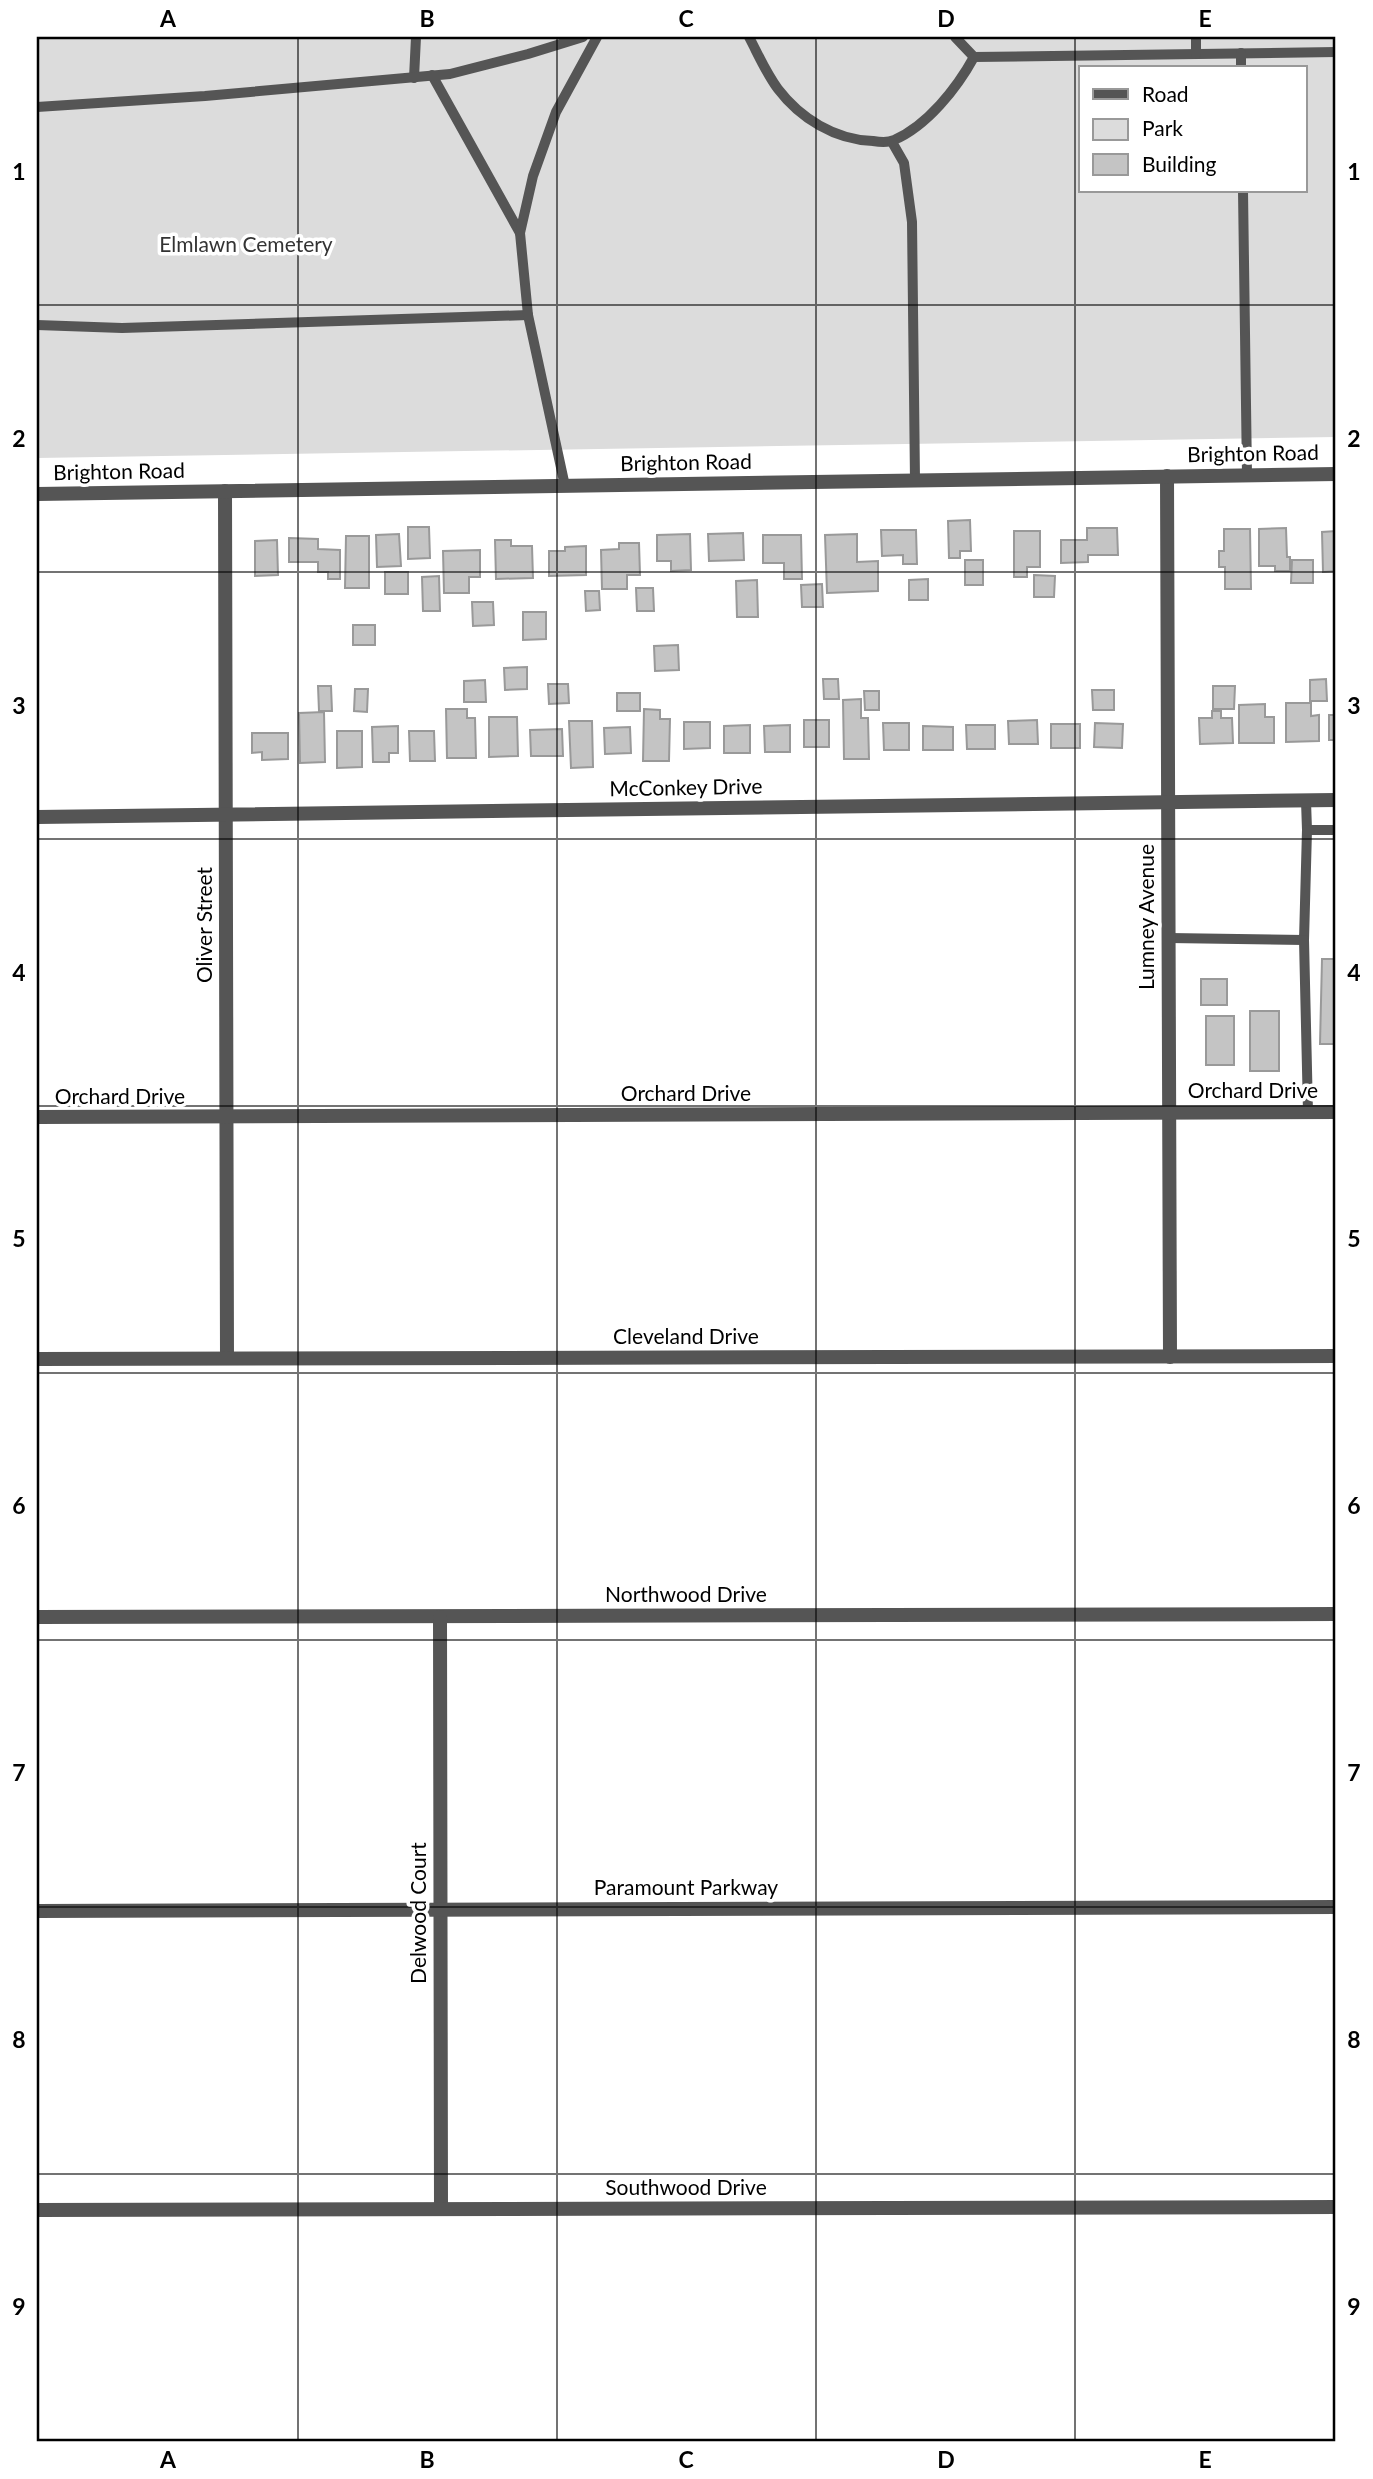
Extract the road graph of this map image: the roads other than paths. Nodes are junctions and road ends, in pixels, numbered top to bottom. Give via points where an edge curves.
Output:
1 (416, 37) edge
2 (583, 37) edge
3 (597, 37) edge
4 (749, 37) edge
5 (955, 37) edge
6 (1196, 37) edge
7 (1336, 52) edge
8 (1241, 53) junction
9 (1196, 54) junction
10 (974, 57) junction
11 (1241, 66) edge
12 (432, 75) junction
13 (414, 78) junction
14 (37, 107) edge
15 (892, 142) junction
16 (1243, 192) edge
17 (520, 233) junction
18 (528, 315) junction
19 (37, 325) edge
20 (1336, 474) edge
21 (1247, 475) junction
22 (1167, 476) junction
23 (915, 480) junction
24 (565, 486) junction
25 (225, 491) junction
26 (37, 494) edge
27 (1336, 800) edge
28 (1306, 801) junction
29 (1168, 803) junction
30 (226, 815) junction
31 (37, 817) edge
32 (1307, 830) junction
33 (1336, 830) edge
34 (1168, 937) junction
35 (1304, 940) junction
36 (1308, 1112) junction
37 (1336, 1112) edge
38 (1169, 1113) junction
39 (37, 1118) edge
40 (227, 1118) junction
41 (1336, 1356) edge
42 (1170, 1357) junction
43 (227, 1358) junction
44 (37, 1359) edge
45 (1336, 1614) edge
46 (37, 1617) edge
47 (439, 1617) junction
48 (1336, 1907) edge
49 (440, 1910) junction
50 (37, 1911) edge
51 (1336, 2207) edge
52 (441, 2209) junction
53 (37, 2210) edge

1 - 13 lane
2 - 12 lane
3 - 17 lane via 556,112 533,176
4 - 15 lane via 776,87 800,112 846,137
5 - 10 lane
6 - 9 lane
7 - 8 lane
8 - 9 lane
8 - 11 lane
9 - 10 lane
10 - 15 lane via 940,105
12 - 13 lane
12 - 17 lane
13 - 14 lane
15 - 23 lane via 904,163 912,222
16 - 21 lane
17 - 18 lane
18 - 19 lane via 122,328
18 - 24 lane
20 - 21 street, Brighton Road
21 - 22 street, Brighton Road
22 - 23 street, Brighton Road
22 - 29 street, Lumney Avenue
23 - 24 street, Brighton Road
24 - 25 street, Brighton Road
25 - 26 street, Brighton Road
25 - 30 street, Oliver Street
27 - 28 street, McConkey Drive
28 - 29 street, McConkey Drive
28 - 32 lane
29 - 30 street, McConkey Drive
29 - 34 street, Lumney Avenue
30 - 31 street, McConkey Drive
30 - 40 street, Oliver Street
32 - 33 lane
32 - 35 lane
34 - 35 lane
34 - 38 street, Lumney Avenue
35 - 36 lane
36 - 37 street, Orchard Drive
36 - 38 street, Orchard Drive
38 - 40 street, Orchard Drive
38 - 42 street, Lumney Avenue
39 - 40 street, Orchard Drive
40 - 43 street, Oliver Street
41 - 42 street, Cleveland Drive
42 - 43 street, Cleveland Drive
43 - 44 street, Cleveland Drive
45 - 47 street, Northwood Drive
46 - 47 street, Northwood Drive
47 - 49 street, Delwood Court
48 - 49 street, Paramount Parkway
49 - 50 street, Paramount Parkway
49 - 52 street, Delwood Court
51 - 52 street, Southwood Drive
52 - 53 street, Southwood Drive

